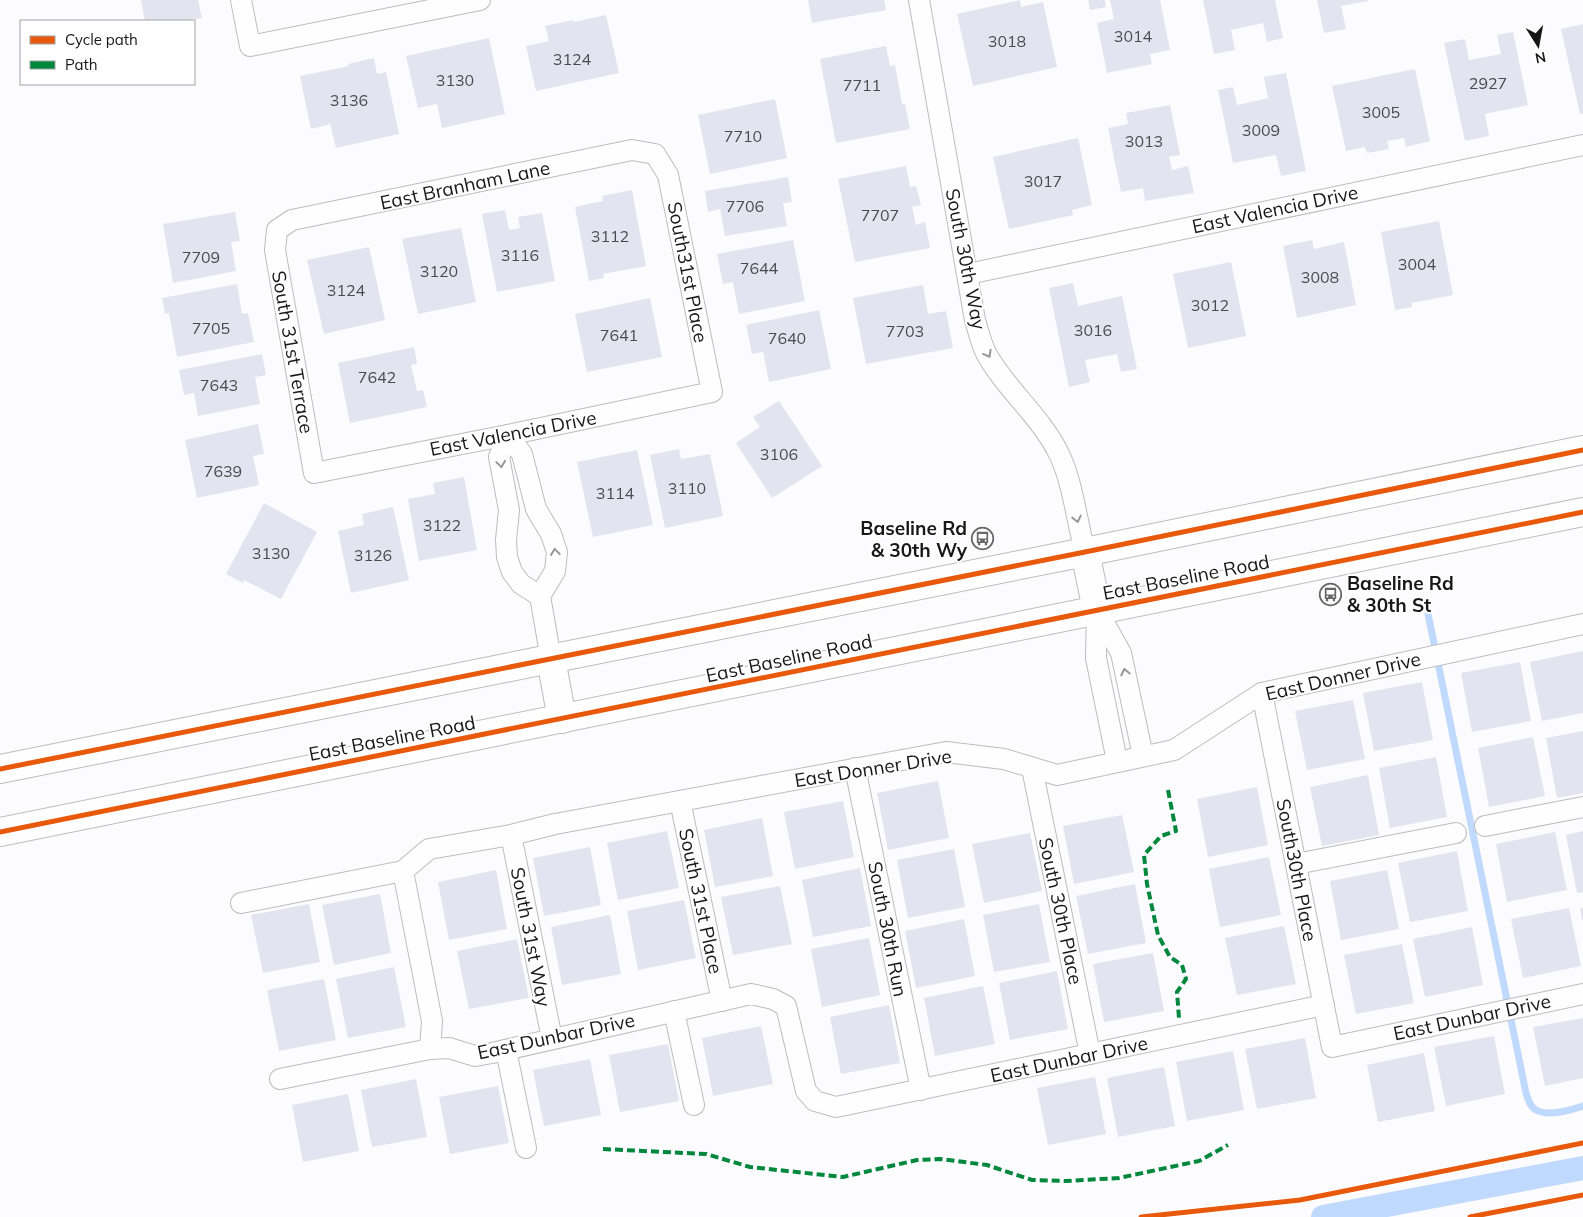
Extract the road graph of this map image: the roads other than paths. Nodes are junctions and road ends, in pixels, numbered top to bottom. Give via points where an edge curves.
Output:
1 (241, 0) edge
2 (480, 0) edge
3 (919, 0) edge
4 (1583, 144) edge
5 (655, 154) joint
6 (277, 230) joint
7 (968, 274) junction
8 (712, 392) joint
9 (508, 435) junction
10 (1583, 450) edge
11 (314, 473) joint
12 (1583, 512) edge
13 (1085, 552) junction
14 (540, 596) junction
15 (1097, 610) junction
16 (1583, 624) edge
17 (551, 659) junction
18 (1262, 693) junction
19 (1131, 699) junction
20 (1105, 704) junction
21 (562, 719) junction
22 (1143, 756) junction
23 (1117, 761) junction
24 (855, 768) junction
25 (1032, 768) junction
26 (0, 769) edge
27 (680, 801) junction
28 (1583, 807) edge
29 (1485, 826) dead end
30 (0, 832) edge
31 (1456, 833) dead end
32 (511, 835) junction
33 (1296, 864) junction
34 (403, 871) junction
35 (241, 902) dead end
36 (1583, 994) edge
37 (722, 1001) junction
38 (1324, 1005) junction
39 (674, 1011) junction
40 (552, 1039) junction
41 (1332, 1047) joint
42 (430, 1050) junction
43 (506, 1050) junction
44 (1090, 1054) junction
45 (280, 1079) dead end
46 (920, 1090) junction
47 (694, 1105) dead end
48 (526, 1148) dead end

1 - 2 street via 250,46
3 - 7 street, South 30th Way
4 - 7 street, East Valencia Drive
5 - 6 street, East Branham Lane via 632,150 292,220
5 - 8 street, South31st Place via 668,175
6 - 11 street, South 31st Terrace via 275,250
7 -> 13 street, South 30th Way via 975,320 986,352 1060,456
8 - 9 street, East Valencia Drive
9 - 11 street, East Valencia Drive
14 -> 9 street via 555,571 557,552 551,534 536,509 522,454
9 -> 14 street via 500,457 509,510 507,557 521,584
10 - 13 main road
12 - 15 main road, East Baseline Road
13 - 15 main road
13 - 17 main road
14 - 17 street
19 -> 15 street via 1121,653
15 - 20 street via 1096,658
15 - 21 main road, East Baseline Road
16 - 18 street, East Donner Drive
17 - 21 main road
17 - 26 main road
18 - 22 street, East Donner Drive via 1174,750
18 - 33 street, South30th Place
19 - 20 street
19 - 22 street
20 - 23 street
21 - 30 main road, East Baseline Road
22 - 23 street, East Donner Drive
23 - 25 street, East Donner Drive via 1057,775
24 - 25 street, East Donner Drive via 946,752 1004,759
24 - 27 street, East Donner Drive
24 - 46 street, South 30th Run
25 - 44 street, South 30th Place
27 - 32 street, East Donner Drive
27 - 37 street, South 31st Place
28 - 29 street
31 - 33 street
32 - 34 street, East Donner Drive via 429,849
32 - 40 street, South 31st Way
33 - 38 street, South30th Place
34 - 35 street, East Donner Drive
34 - 42 street via 432,1021
36 - 41 street, East Dunbar Drive
37 - 39 street, East Dunbar Drive
37 - 46 street, East Dunbar Drive via 751,994 786,1006 806,1091 815,1101 836,1107
38 - 41 street, South30th Place
38 - 44 street, East Dunbar Drive
39 - 40 street, East Dunbar Drive
39 - 47 street
40 - 43 street, East Dunbar Drive
42 - 43 street, East Dunbar Drive via 449,1048 475,1056
42 - 45 street, East Dunbar Drive
43 - 48 street
44 - 46 street, East Dunbar Drive

